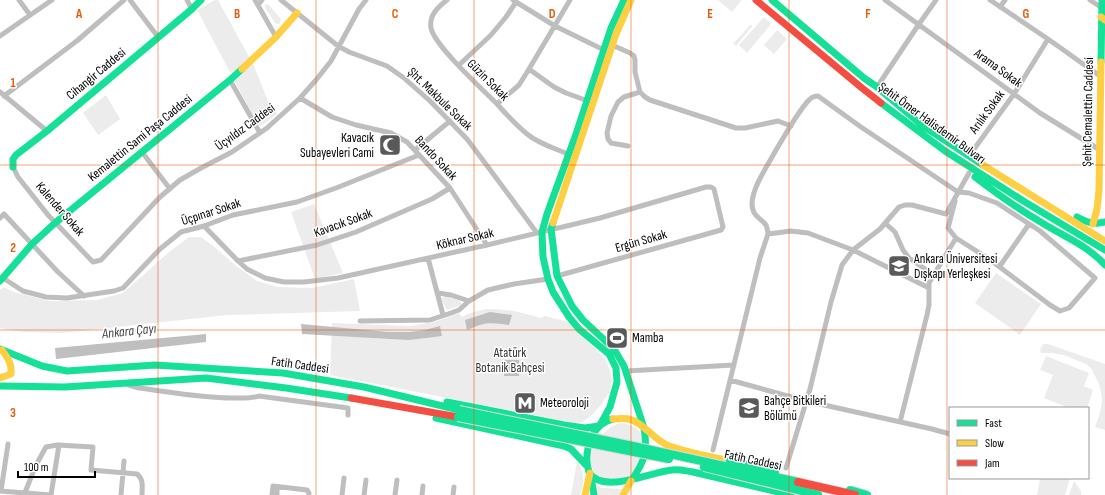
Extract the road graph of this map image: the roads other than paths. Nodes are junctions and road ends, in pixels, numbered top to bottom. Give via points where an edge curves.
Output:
1 (19, 0) edge
2 (52, 0) edge
3 (124, 0) edge
4 (130, 0) edge
5 (187, 0) edge
6 (201, 0) edge
7 (262, 0) edge
8 (281, 0) edge
9 (447, 0) edge
10 (570, 0) edge
11 (624, 0) edge
12 (631, 0) edge
13 (756, 0) edge
14 (772, 0) edge
15 (885, 0) edge
16 (936, 0) edge
17 (990, 0) edge
18 (1005, 0) edge
19 (1090, 0) edge
20 (364, 1) edge
21 (515, 1) edge
22 (256, 2) edge
23 (1102, 4) edge
24 (1000, 7) junction
25 (192, 9) junction
26 (297, 13) junction
27 (30, 15) junction
28 (1103, 18) edge
29 (919, 24) junction
30 (554, 26) junction
31 (0, 36) edge
32 (158, 37) junction
33 (276, 37) junction
34 (1048, 39) junction
35 (612, 45) junction
36 (338, 46) junction
37 (604, 50) junction
38 (459, 66) junction
39 (529, 69) junction
40 (1100, 76) junction
41 (230, 80) junction
42 (877, 87) junction
43 (862, 88) junction
44 (640, 92) junction
45 (2, 94) edge
46 (1014, 94) junction
47 (300, 98) junction
48 (588, 101) junction
49 (497, 104) junction
50 (450, 121) junction
51 (791, 126) junction
52 (47, 131) junction
53 (260, 133) junction
54 (628, 146) dead end
55 (1100, 150) junction
56 (142, 152) junction
57 (417, 152) junction
58 (568, 154) junction
59 (969, 156) junction
60 (13, 168) joint
61 (970, 173) junction
62 (450, 188) junction
63 (170, 189) junction
64 (958, 193) junction
65 (1030, 195) junction
66 (0, 218) edge
67 (721, 220) joint
68 (1105, 222) edge
69 (55, 223) junction
70 (885, 223) junction
71 (1089, 223) junction
72 (1029, 224) junction
73 (204, 226) junction
74 (551, 230) junction
75 (1053, 230) junction
76 (540, 233) junction
77 (768, 234) junction
78 (956, 238) junction
79 (1094, 239) junction
80 (1105, 241) edge
81 (32, 244) junction
82 (487, 245) junction
83 (853, 250) junction
84 (1105, 250) edge
85 (428, 258) junction
86 (238, 261) junction
87 (93, 262) joint
88 (1105, 265) edge
89 (1000, 266) junction
90 (934, 275) junction
91 (557, 276) junction
92 (548, 279) junction
93 (2, 280) edge
94 (929, 288) junction
95 (438, 293) junction
96 (84, 296) junction
97 (469, 301) junction
98 (443, 316) junction
99 (360, 321) dead end
100 (1, 349) edge
101 (734, 365) junction
102 (626, 371) junction
103 (0, 378) edge
104 (730, 380) junction
105 (124, 383) junction
106 (0, 386) edge
107 (404, 397) junction
108 (806, 401) junction
109 (394, 405) junction
110 (458, 413) junction
111 (348, 415) dead end
112 (900, 422) junction
113 (599, 426) junction
114 (644, 428) junction
115 (949, 434) edge
116 (8, 444) dead end
117 (59, 445) junction
118 (713, 450) dead end
119 (124, 461) dead end
120 (586, 465) junction
121 (786, 468) dead end
122 (2, 469) edge
123 (123, 473) junction
124 (590, 473) junction
125 (344, 478) dead end
126 (366, 480) dead end
127 (397, 480) dead end
128 (631, 481) junction
129 (275, 486) junction
130 (424, 486) dead end
131 (454, 487) dead end
132 (1, 491) edge
133 (10, 493) edge
134 (25, 494) edge
135 (121, 495) edge
136 (142, 495) edge
137 (272, 495) edge
138 (277, 495) edge
139 (309, 495) edge
140 (342, 495) edge
141 (364, 495) edge
142 (395, 495) edge
143 (422, 495) edge
144 (453, 495) edge
145 (585, 495) edge
146 (594, 495) edge
147 (623, 495) edge
148 (791, 495) edge
149 (818, 495) edge
150 (855, 495) edge
151 (867, 495) edge

1 - 27 street
2 - 27 street
3 - 45 street via 78,40
4 - 32 street
5 - 25 street
6 - 25 main road, Cihangir Caddesi
7 - 22 street
8 - 26 street, Şht. Makbule Sokak
9 - 38 street, Güzin Sokak via 432,15 431,28 434,36
10 - 30 street
11 - 37 main road
12 - 35 main road
13 - 43 main road, Şehit Ömer Halisdemir Bulvarı
14 - 42 main road, Şehit Ömer Halisdemir Bulvarı
15 - 29 street, Arama Sokak
16 - 29 street
17 - 24 street
18 - 24 street
19 - 23 street
20 - 36 street, Üçyıldız Caddesi
21 - 30 street
21 - 38 street via 506,17
22 - 33 street
23 - 28 main road, Şehit Cemalettin Caddesi
24 - 34 street
25 - 32 main road, Cihangir Caddesi
26 - 33 main road, Kemalettin Sami Paşa Caddesi
26 - 36 street, Şht. Makbule Sokak
27 - 31 street
28 - 40 main road, Şehit Cemalettin Caddesi
29 - 42 street
29 - 46 street, Arama Sokak
30 - 37 street
30 - 39 street
32 - 52 main road, Cihangir Caddesi
33 - 41 main road, Kemalettin Sami Paşa Caddesi
34 - 40 street
34 - 46 street, Arılık Sokak
35 - 44 street via 634,56
35 - 74 main road
36 - 47 street, Üçyıldız Caddesi via 331,61
36 - 50 street, Şht. Makbule Sokak via 387,66 404,78
37 - 48 main road
38 - 49 street, Güzin Sokak
39 - 48 street via 566,94
39 - 49 street via 519,85
40 - 55 main road, Şehit Cemalettin Caddesi
41 - 53 street
41 - 56 main road, Kemalettin Sami Paşa Caddesi
42 - 59 main road, Şehit Ömer Halisdemir Bulvarı via 923,126
43 - 61 main road
43 - 79 main road, Şehit Ömer Halisdemir Bulvarı via 945,150 1025,202
44 - 51 street via 650,100 736,128 778,121
44 - 54 street via 618,102 607,133 612,143
45 - 52 street
46 - 55 street, Arama Sokak
46 - 59 street, Arılık Sokak
47 - 53 street, Üçyıldız Caddesi
47 - 57 street, Bando Sokak via 332,117 356,126 391,133 407,142
48 - 58 main road
49 - 58 street, Güzin Sokak via 527,134
50 - 57 street, Üçpınar Sokak
50 - 76 street, Şht. Makbule Sokak
51 - 64 street via 808,100 818,96
51 - 77 street via 762,175 753,196 753,209 766,225
52 - 60 main road, Cihangir Caddesi via 16,155 13,159
53 - 63 street, Üçyıldız Caddesi via 232,152 180,180
55 - 71 main road, Şehit Cemalettin Caddesi via 1099,200 1096,216
56 - 63 street
56 - 69 main road, Kemalettin Sami Paşa Caddesi
57 - 62 street, Bando Sokak
57 - 73 street, Üçpınar Sokak via 336,188 297,202 233,215
58 - 76 main road
59 - 65 main road, Şehit Ömer Halisdemir Bulvarı
60 - 69 street, Kalender Sokak
61 - 64 street
61 - 75 main road via 1017,208
62 - 82 street, Bando Sokak
62 - 86 street, Kavacık Sokak via 432,199 356,232 317,245
63 - 87 street, Üçyıldız Caddesi via 101,260
64 - 70 street via 946,214 905,205 899,207
64 - 72 street via 969,193 997,204
64 - 78 street via 948,228
65 - 71 main road
65 - 79 main road, Şehit Ömer Halisdemir Bulvarı
66 - 81 street via 4,214
67 - 74 street, Köknar Sokak via 714,189 706,187
67 - 91 street, Ergün Sokak via 721,230
68 - 71 main road
69 - 81 main road, Kemalettin Sami Paşa Caddesi
69 - 87 street, Kalender Sokak
70 - 83 street
70 - 90 street via 895,232 909,258
71 - 79 main road via 1095,231
72 - 89 street
72 - 89 street via 1040,230 1095,278 1069,308 1060,311
73 - 86 street, Köknar Sokak
73 - 96 street, Üçpınar Sokak via 181,232 160,249 123,288
74 - 76 street, Köknar Sokak
74 - 91 main road
75 - 79 main road via 1070,238
75 - 88 main road via 1089,251
76 - 82 street, Köknar Sokak
76 - 92 main road
77 - 83 street via 790,231 808,233
77 - 101 street
78 - 89 street
78 - 90 street
79 - 80 main road, Şehit Ömer Halisdemir Bulvarı
79 - 84 main road, Şehit Ömer Halisdemir Bulvarı
81 - 93 main road, Kemalettin Sami Paşa Caddesi
81 - 96 street
82 - 85 street, Köknar Sokak
83 - 94 street
83 - 108 street via 842,265
85 - 86 street, Köknar Sokak via 338,278 304,282 284,282 265,278
85 - 95 street
90 - 94 street
91 - 102 main road via 572,306 614,349
92 - 97 street via 488,290
92 - 113 main road via 569,317 579,329 609,354 616,368 617,382 610,407
93 - 96 street, Üçpınar Sokak via 46,297
94 - 112 street via 927,315
95 - 97 street
95 - 98 street
97 - 98 street via 459,310
98 - 99 street via 430,320
100 - 103 main road via 11,362 12,368 11,374
100 - 107 main road, Fatih Caddesi via 42,366 67,371 155,365 283,372
101 - 102 street
101 - 104 street
102 - 114 main road
104 - 108 street
104 - 118 street
105 - 106 main road, Fatih Caddesi via 65,387
105 - 109 main road, Fatih Caddesi via 206,378
105 - 111 street via 139,388 200,396 259,396 348,408
107 - 110 main road, Fatih Caddesi
107 - 113 main road via 462,404 564,425 585,428
108 - 112 street
108 - 121 street
109 - 110 main road, Fatih Caddesi
109 - 120 main road via 432,418 564,446 571,449
110 - 149 main road, Fatih Caddesi, bridge via 688,463
110 - 150 main road, Fatih Caddesi, bridge via 638,447
112 - 115 street
113 - 114 main road via 606,421 625,419
113 - 120 main road via 590,441
114 - 128 main road via 646,454
114 - 151 main road, bridge via 668,445
116 - 122 street
117 - 123 street via 93,447 91,470
117 - 134 street via 46,447
117 - 134 street via 51,495
119 - 123 street
120 - 124 main road
122 - 132 street
123 - 135 street
123 - 136 street via 137,474 141,478
124 - 128 main road via 599,482 611,485
124 - 145 main road
124 - 146 main road
125 - 140 street
126 - 141 street
127 - 142 street
128 - 147 main road
128 - 148 main road via 673,470 700,473
129 - 137 street
129 - 138 street
129 - 139 street via 307,490
130 - 143 street
131 - 144 street
132 - 133 street
133 - 134 street

